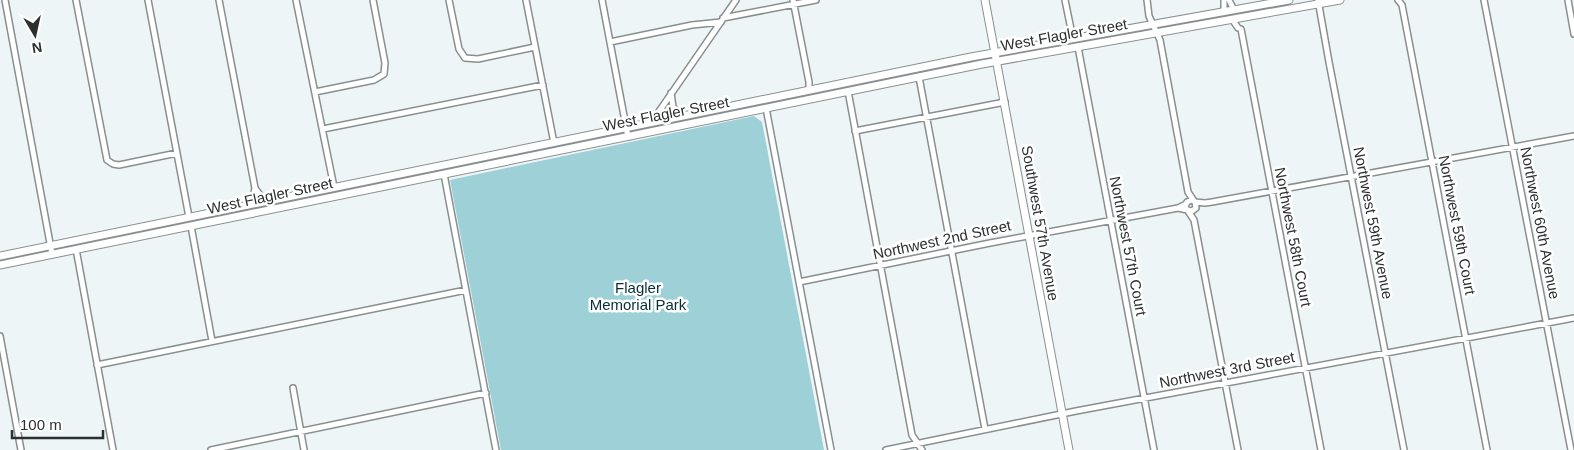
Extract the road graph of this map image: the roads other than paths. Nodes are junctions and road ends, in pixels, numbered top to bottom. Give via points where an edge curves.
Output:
1 (5, 0) edge
2 (76, 0) edge
3 (148, 0) edge
4 (220, 0) edge
5 (296, 0) edge
6 (372, 0) edge
7 (449, 0) edge
8 (526, 0) edge
9 (602, 0) edge
10 (736, 0) edge
11 (816, 0) edge
12 (985, 0) edge
13 (1065, 0) edge
14 (1146, 0) edge
15 (1224, 0) edge
16 (1229, 0) edge
17 (1289, 0) edge
18 (1340, 0) edge
19 (1484, 0) edge
20 (1568, 0) edge
21 (794, 2) edge
22 (1319, 2) edge
23 (1401, 2) edge
24 (1234, 10) junction
25 (1224, 12) junction
26 (1244, 17) junction
27 (1232, 19) junction
28 (722, 20) junction
29 (1153, 24) junction
30 (1241, 29) junction
31 (1157, 33) junction
32 (1574, 34) edge
33 (1072, 38) junction
34 (610, 42) junction
35 (535, 47) junction
36 (1078, 47) junction
37 (995, 53) junction
38 (996, 61) junction
39 (919, 77) junction
40 (862, 80) junction
41 (543, 85) junction
42 (808, 90) junction
43 (315, 92) junction
44 (848, 92) junction
45 (671, 93) junction
46 (796, 102) junction
47 (1005, 102) junction
48 (766, 108) junction
49 (681, 116) junction
50 (927, 116) junction
51 (651, 123) junction
52 (626, 128) junction
53 (323, 129) junction
54 (855, 131) junction
55 (640, 134) junction
56 (1574, 136) edge
57 (628, 137) junction
58 (554, 143) junction
59 (1512, 147) junction
60 (517, 150) junction
61 (177, 153) junction
62 (518, 158) junction
63 (462, 161) junction
64 (1432, 162) junction
65 (441, 166) junction
66 (444, 174) junction
67 (1351, 176) junction
68 (428, 177) junction
69 (334, 187) junction
70 (255, 188) junction
71 (1271, 191) junction
72 (1188, 192) junction
73 (312, 201) junction
74 (265, 202) junction
75 (252, 204) junction
76 (1195, 205) junction
77 (1187, 207) junction
78 (208, 213) junction
79 (189, 217) junction
80 (1111, 220) junction
81 (1194, 220) junction
82 (191, 226) junction
83 (1029, 236) junction
84 (93, 237) junction
85 (50, 246) junction
86 (76, 249) junction
87 (951, 251) junction
88 (52, 254) junction
89 (0, 256) edge
90 (0, 265) edge
91 (880, 266) junction
92 (800, 282) junction
93 (466, 290) junction
94 (1574, 318) edge
95 (1546, 323) junction
96 (0, 336) edge
97 (1465, 338) junction
98 (212, 341) junction
99 (1385, 354) junction
100 (97, 365) junction
101 (1305, 368) junction
102 (1225, 383) junction
103 (293, 388) dead end
104 (486, 394) junction
105 (1144, 398) junction
106 (1062, 414) junction
107 (985, 429) junction
108 (301, 432) junction
109 (918, 444) junction
110 (21, 450) edge
111 (113, 450) edge
112 (211, 450) edge
113 (304, 450) edge
114 (496, 450) edge
115 (831, 450) edge
116 (886, 450) edge
117 (922, 450) edge
118 (1069, 450) edge
119 (1154, 450) edge
120 (1238, 450) edge
121 (1320, 450) edge
122 (1404, 450) edge
123 (1487, 450) edge
124 (1571, 450) edge

1 - 85 street
2 - 61 street via 110,163 120,165
3 - 61 street
4 - 70 street
5 - 43 street
6 - 43 street via 385,63 384,74 374,80
7 - 35 street via 459,49 466,58 478,59
8 - 35 street
9 - 34 street
10 - 28 street
11 - 21 street
12 - 37 main road, Southwest 57th Avenue
13 - 33 street
14 - 29 street
15 - 25 street
16 - 24 street
17 - 24 main road, West Flagler Street
18 - 22 main road, West Flagler Street
19 - 59 street, Northwest 60th Avenue
20 - 32 street
21 - 28 street
21 - 42 street
22 - 26 main road, West Flagler Street
22 - 67 street, Northwest 59th Avenue
23 - 64 street, Northwest 59th Court
24 - 25 main road, West Flagler Street
25 - 29 main road, West Flagler Street
26 - 27 main road, West Flagler Street
26 - 30 street, Northwest 58th Court
27 - 30 street
27 - 31 main road, West Flagler Street
28 - 34 street
28 - 45 street
29 - 31 street
29 - 33 main road, West Flagler Street
30 - 71 street, Northwest 58th Court
31 - 36 main road, West Flagler Street
31 - 72 street
33 - 37 main road, West Flagler Street
34 - 52 street
35 - 41 street
36 - 38 main road, West Flagler Street
36 - 80 street, Northwest 57th Court
37 - 38 main road, Southwest 57th Avenue
37 - 40 main road, West Flagler Street
38 - 39 main road, West Flagler Street
38 - 47 main road, Southwest 57th Avenue
39 - 44 main road, West Flagler Street
39 - 50 street
40 - 42 main road, West Flagler Street
40 - 44 main road
41 - 53 street
41 - 58 street
42 - 46 main road
42 - 49 main road, West Flagler Street
43 - 53 street
44 - 46 main road, West Flagler Street
44 - 54 street
45 - 49 street via 673,107
45 - 51 street
46 - 48 main road, West Flagler Street
47 - 50 street
47 - 83 main road, Southwest 57th Avenue
48 - 55 main road, West Flagler Street
48 - 92 street
49 - 51 main road, West Flagler Street
50 - 54 street
50 - 87 street
51 - 52 main road, West Flagler Street
51 - 55 main road
52 - 57 street
52 - 58 main road, West Flagler Street
53 - 69 street
54 - 91 street
55 - 57 main road, West Flagler Street
56 - 59 street, Northwest 2nd Street
57 - 62 main road, West Flagler Street
58 - 60 main road, West Flagler Street
59 - 64 street, Northwest 2nd Street
59 - 95 street, Northwest 60th Avenue
60 - 62 main road
60 - 63 main road, West Flagler Street
61 - 79 street
62 - 66 main road, West Flagler Street
63 - 65 main road, West Flagler Street
63 - 66 main road
64 - 67 street, Northwest 2nd Street
64 - 97 street, Northwest 59th Court
65 - 68 main road
65 - 69 main road, West Flagler Street
66 - 68 main road, West Flagler Street
66 - 93 street
67 - 71 street, Northwest 2nd Street
67 - 99 street, Northwest 59th Avenue
68 - 73 main road, West Flagler Street
69 - 73 main road
69 - 74 main road, West Flagler Street
70 - 74 street
70 - 75 street
71 - 76 street, Northwest 2nd Street
71 - 101 street, Northwest 58th Court
72 - 76 street
72 - 77 street
73 - 82 main road, West Flagler Street
74 - 75 main road, West Flagler Street
75 - 78 main road, West Flagler Street
76 - 77 street, Northwest 2nd Street
76 - 77 street, Northwest 2nd Street via 1190,200
76 - 81 street
77 - 80 street, Northwest 2nd Street
77 - 81 street
78 - 79 main road, West Flagler Street
78 - 82 main road
79 - 84 main road, West Flagler Street
80 - 83 street, Northwest 2nd Street
80 - 105 street, Northwest 57th Court
81 - 102 street
82 - 86 main road, West Flagler Street
82 - 98 street
83 - 87 street, Northwest 2nd Street
83 - 106 main road, Southwest 57th Avenue
84 - 85 main road, West Flagler Street
84 - 86 main road
85 - 88 street
85 - 89 main road, West Flagler Street
86 - 88 main road, West Flagler Street
86 - 100 street
87 - 91 street, Northwest 2nd Street
87 - 107 street
88 - 90 main road, West Flagler Street
91 - 92 street, Northwest 2nd Street
91 - 109 street via 912,435
92 - 115 street
93 - 98 street
93 - 104 street
94 - 95 street, Northwest 3rd Street
95 - 97 street, Northwest 3rd Street
95 - 124 street, Northwest 60th Avenue
96 - 110 street
97 - 99 street, Northwest 3rd Street
97 - 123 street, Northwest 59th Court
98 - 100 street
99 - 101 street, Northwest 3rd Street
99 - 122 street, Northwest 59th Avenue
100 - 111 street
101 - 102 street, Northwest 3rd Street
101 - 121 street, Northwest 58th Court
102 - 105 street, Northwest 3rd Street
102 - 120 street
103 - 108 street
104 - 108 street
104 - 114 street
105 - 106 street, Northwest 3rd Street
105 - 119 street, Northwest 57th Court
106 - 107 street, Northwest 3rd Street
106 - 118 main road, Southwest 57th Avenue
107 - 109 street, Northwest 3rd Street
108 - 112 street
108 - 113 street
109 - 116 street, Northwest 3rd Street
109 - 117 street

